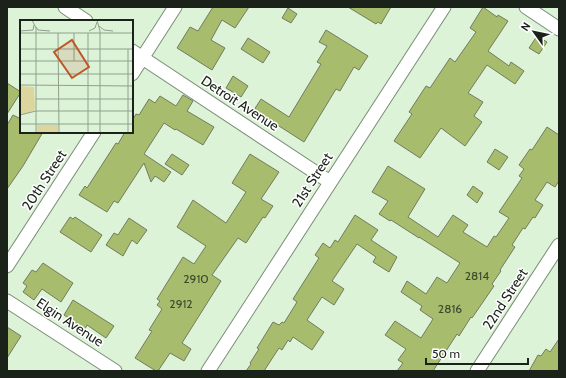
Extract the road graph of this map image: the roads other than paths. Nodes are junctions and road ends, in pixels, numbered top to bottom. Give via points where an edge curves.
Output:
1 (65, 7) edge
2 (175, 7) edge
3 (444, 7) edge
4 (526, 7) edge
5 (84, 20) edge
6 (559, 29) edge
7 (137, 55) edge
8 (133, 70) edge
9 (93, 133) edge
10 (330, 182) junction
11 (559, 245) edge
12 (7, 266) edge
13 (7, 301) edge
14 (115, 371) edge
15 (208, 371) edge
16 (477, 371) edge

1 - 5 street
2 - 7 street
3 - 10 street, 21st Street
4 - 6 street
7 - 8 street
7 - 10 street, Detroit Avenue
9 - 12 street, 20th Street
10 - 15 street, 21st Street
11 - 16 street, 22nd Street
13 - 14 street, Elgin Avenue

